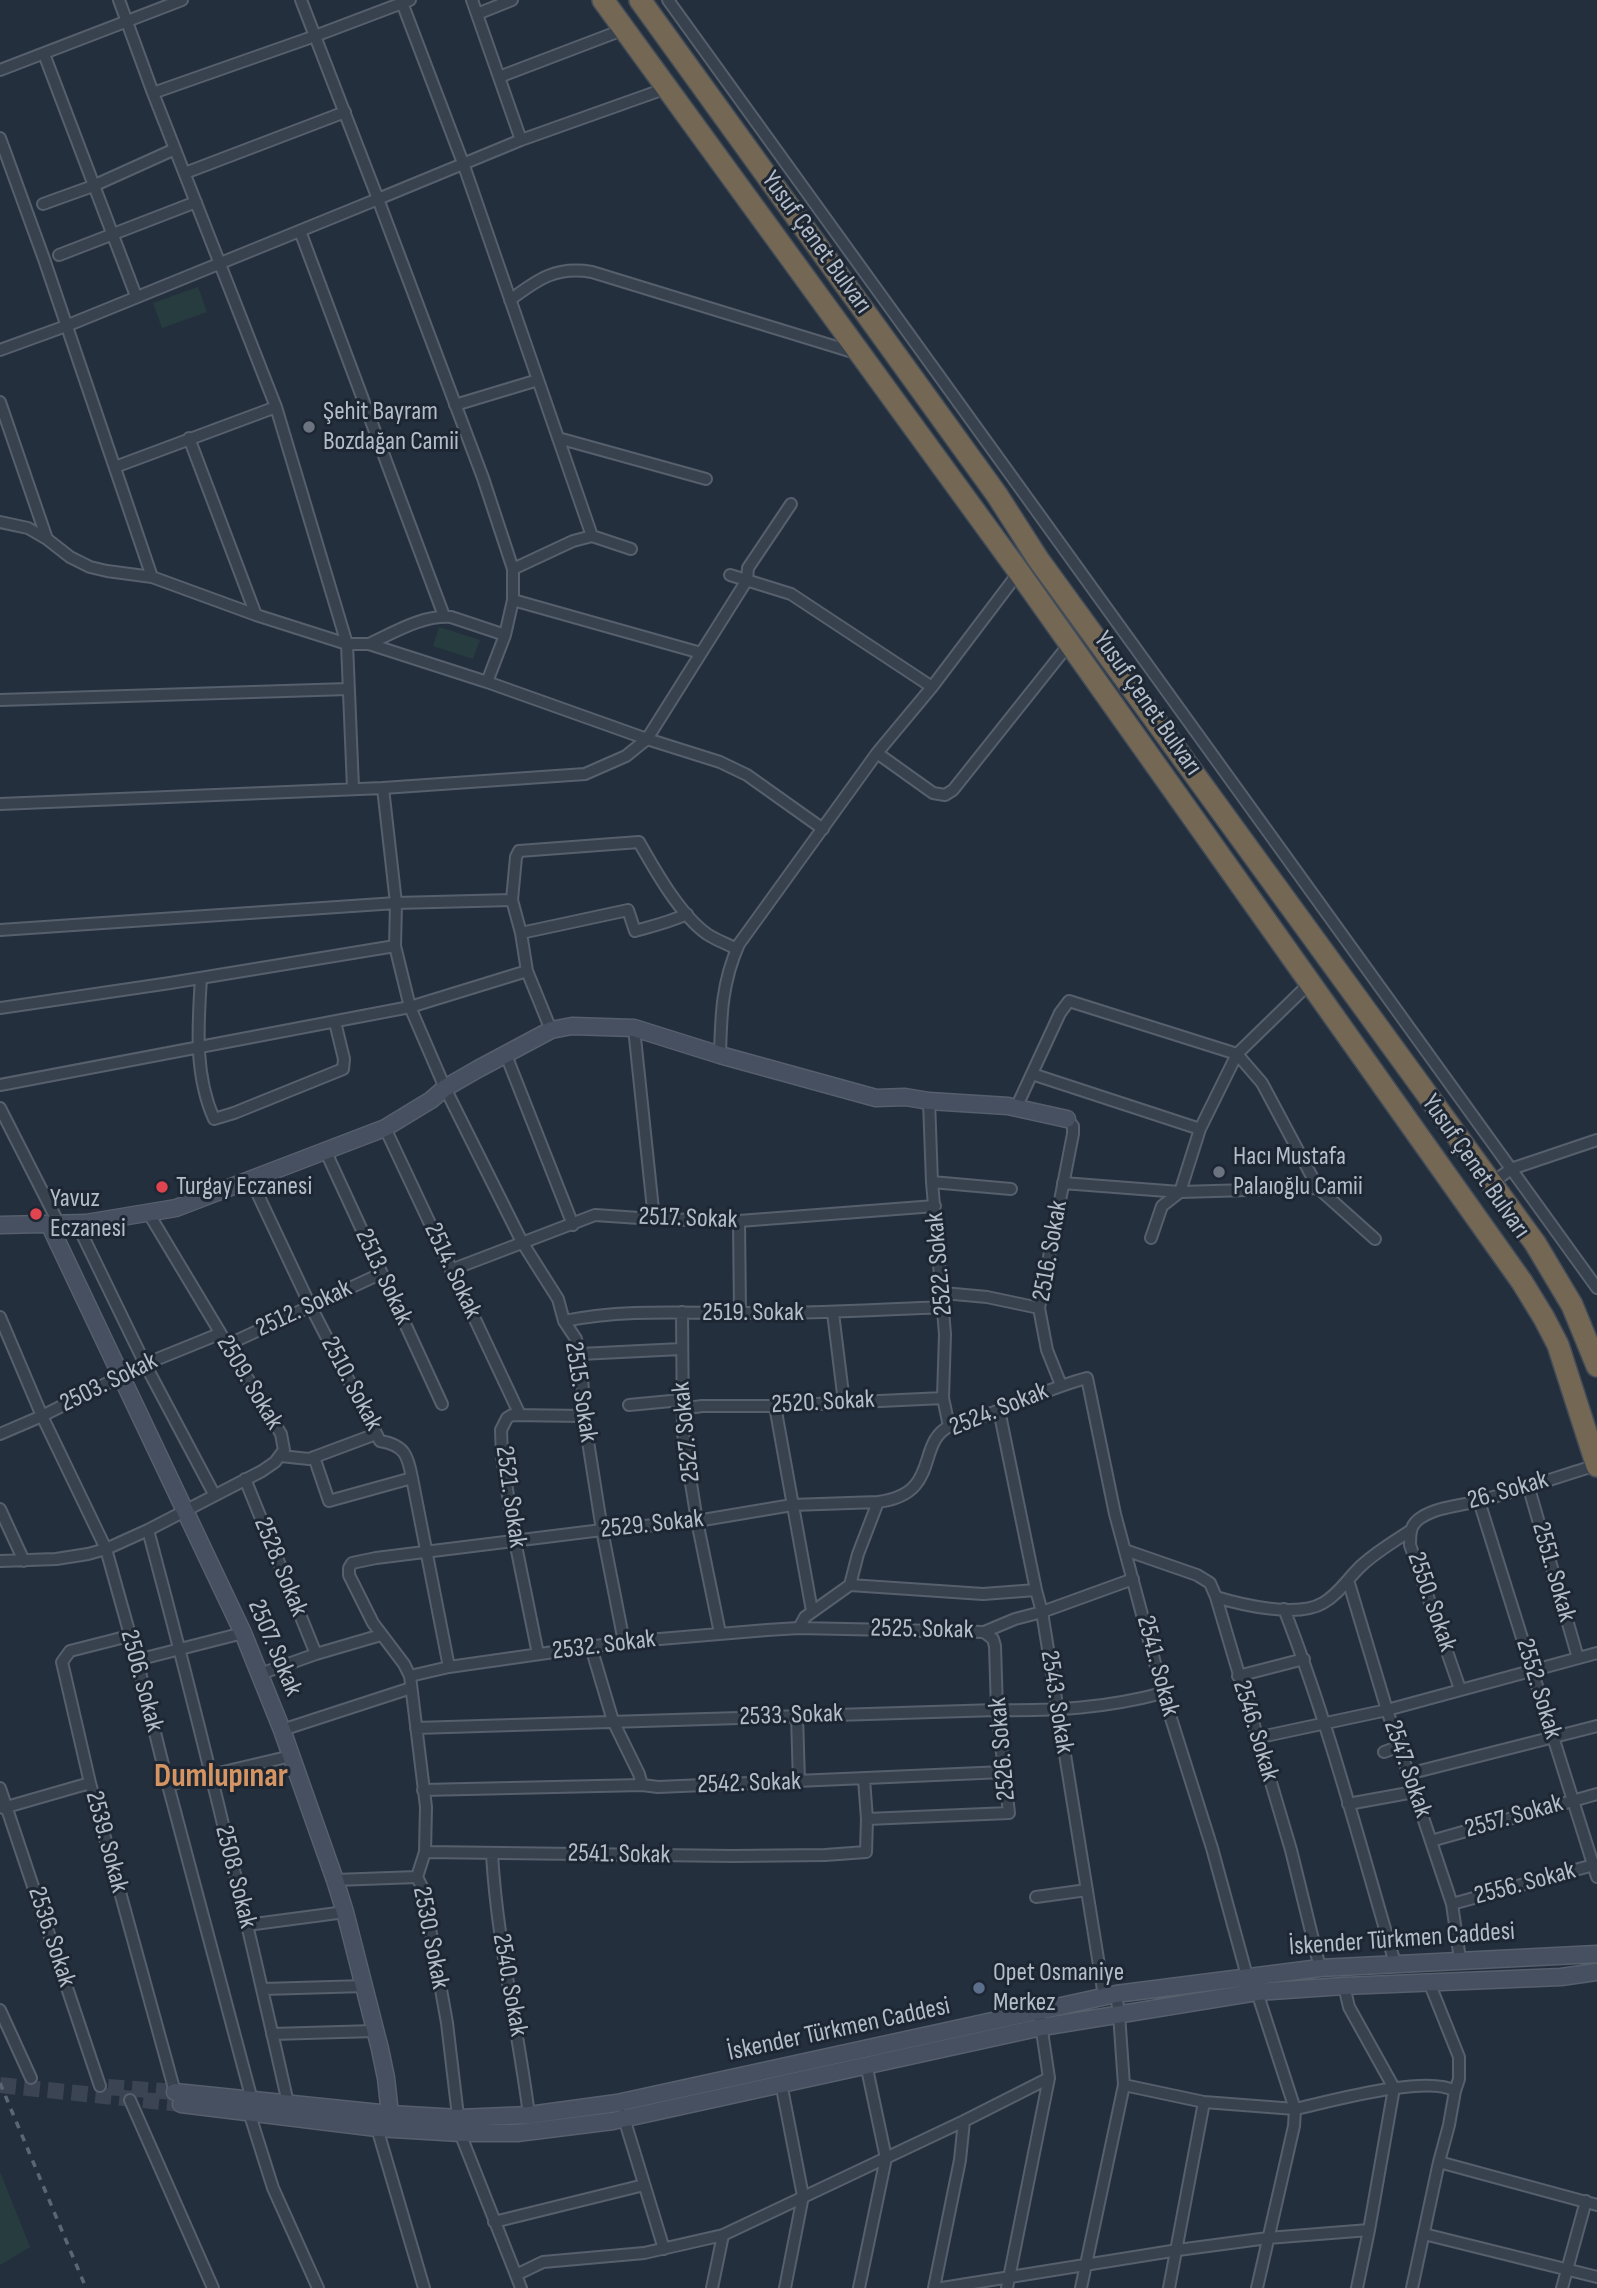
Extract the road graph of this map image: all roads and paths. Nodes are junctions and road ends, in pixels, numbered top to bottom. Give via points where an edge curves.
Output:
1 (119, 0) edge
2 (182, 0) edge
3 (301, 0) edge
4 (472, 0) edge
5 (512, 0) edge
6 (603, 0) edge
7 (640, 0) edge
8 (668, 0) edge
9 (404, 1) edge
10 (477, 14) junction
11 (127, 21) junction
12 (625, 29) junction
13 (315, 36) junction
14 (44, 54) junction
15 (0, 70) edge
16 (499, 77) junction
17 (667, 88) junction
18 (153, 93) junction
19 (345, 112) junction
20 (0, 138) edge
21 (521, 140) junction
22 (175, 149) junction
23 (463, 163) junction
24 (184, 173) junction
25 (93, 186) junction
26 (378, 199) junction
27 (196, 202) junction
28 (43, 204) dead end
29 (300, 231) junction
30 (112, 234) junction
31 (60, 255) dead end
32 (221, 263) junction
33 (136, 296) junction
34 (510, 300) junction
35 (66, 326) junction
36 (0, 350) edge
37 (862, 354) junction
38 (538, 380) junction
39 (0, 402) edge
40 (456, 405) junction
41 (276, 407) junction
42 (189, 438) junction
43 (558, 438) junction
44 (115, 467) junction
45 (706, 479) dead end
46 (791, 504) dead end
47 (0, 522) edge
48 (593, 536) junction
49 (47, 539) junction
50 (631, 549) dead end
51 (513, 569) junction
52 (1019, 572) junction
53 (730, 575) dead end
54 (152, 577) junction
55 (747, 580) junction
56 (513, 600) junction
57 (256, 615) junction
58 (444, 616) junction
59 (505, 635) junction
60 (1070, 643) junction
61 (347, 644) junction
62 (369, 645) junction
63 (702, 653) junction
64 (487, 682) junction
65 (932, 687) junction
66 (348, 689) junction
67 (0, 700) edge
68 (646, 739) junction
69 (877, 753) junction
70 (353, 788) junction
71 (383, 788) junction
72 (0, 804) edge
73 (823, 829) junction
74 (512, 900) junction
75 (396, 903) junction
76 (687, 914) junction
77 (0, 930) edge
78 (521, 933) junction
79 (395, 946) junction
80 (737, 948) junction
81 (527, 971) junction
82 (201, 978) junction
83 (1311, 982) junction
84 (410, 1007) junction
85 (0, 1008) edge
86 (335, 1022) junction
87 (634, 1028) junction
88 (551, 1031) junction
89 (197, 1047) junction
90 (1237, 1054) junction
91 (506, 1055) junction
92 (720, 1055) junction
93 (1032, 1074) junction
94 (0, 1084) edge
95 (444, 1088) junction
96 (929, 1101) junction
97 (0, 1108) edge
98 (1016, 1108) junction
99 (1067, 1119) joint
100 (385, 1128) junction
101 (1200, 1129) junction
102 (1597, 1140) edge
103 (325, 1150) junction
104 (1511, 1169) junction
105 (251, 1180) junction
106 (932, 1182) junction
107 (1063, 1182) junction
108 (1492, 1183) junction
109 (1318, 1188) junction
110 (1011, 1189) dead end
111 (1180, 1192) junction
112 (935, 1206) junction
113 (149, 1213) junction
114 (654, 1219) junction
115 (738, 1222) junction
116 (54, 1224) junction
117 (77, 1224) junction
118 (0, 1225) edge
119 (573, 1225) junction
120 (1151, 1238) dead end
121 (1375, 1239) dead end
122 (522, 1242) junction
123 (451, 1270) junction
124 (380, 1273) junction
125 (1597, 1288) edge
126 (943, 1293) junction
127 (310, 1306) junction
128 (944, 1307) junction
129 (1039, 1308) junction
130 (682, 1312) junction
131 (833, 1313) junction
132 (740, 1314) junction
133 (0, 1317) edge
134 (564, 1321) junction
135 (219, 1334) junction
136 (228, 1345) junction
137 (681, 1349) junction
138 (580, 1354) junction
139 (145, 1364) junction
140 (1597, 1366) edge
141 (122, 1374) junction
142 (1061, 1385) junction
143 (943, 1398) junction
144 (844, 1402) junction
145 (442, 1404) dead end
146 (681, 1404) junction
147 (629, 1405) dead end
148 (775, 1406) junction
149 (999, 1410) junction
150 (520, 1415) junction
151 (42, 1416) junction
152 (584, 1416) junction
153 (949, 1426) junction
154 (0, 1434) edge
155 (376, 1434) junction
156 (282, 1455) junction
157 (314, 1457) junction
158 (1597, 1466) edge
159 (412, 1478) junction
160 (244, 1479) junction
161 (1528, 1485) junction
162 (214, 1494) junction
163 (1479, 1501) junction
164 (878, 1502) junction
165 (792, 1506) junction
166 (0, 1509) edge
167 (186, 1509) junction
168 (1421, 1518) joint
169 (697, 1521) junction
170 (148, 1530) junction
171 (602, 1530) junction
172 (1410, 1531) junction
173 (515, 1541) junction
174 (106, 1549) junction
175 (1125, 1550) junction
176 (427, 1552) junction
177 (0, 1561) edge
178 (24, 1561) junction
179 (1133, 1579) junction
180 (1348, 1580) junction
181 (850, 1585) junction
182 (1036, 1590) junction
183 (1216, 1597) junction
184 (1284, 1609) junction
185 (813, 1611) junction
186 (1042, 1612) junction
187 (799, 1628) junction
188 (984, 1632) junction
189 (243, 1633) junction
190 (720, 1633) junction
191 (381, 1635) junction
192 (130, 1636) junction
193 (624, 1642) junction
194 (592, 1647) junction
195 (180, 1649) junction
196 (1597, 1653) edge
197 (316, 1654) junction
198 (538, 1654) junction
199 (1578, 1658) junction
200 (1304, 1659) junction
201 (137, 1660) junction
202 (449, 1667) junction
203 (1533, 1672) junction
204 (260, 1674) junction
205 (410, 1676) junction
206 (1238, 1676) junction
207 (411, 1688) junction
208 (1460, 1689) junction
209 (1163, 1693) junction
210 (997, 1710) junction
211 (1387, 1710) junction
212 (1057, 1711) junction
213 (797, 1716) junction
214 (613, 1721) junction
215 (1324, 1724) junction
216 (1597, 1726) edge
217 (416, 1728) junction
218 (282, 1730) junction
219 (1552, 1737) junction
220 (1256, 1738) junction
221 (1400, 1746) junction
222 (1384, 1752) dead end
223 (291, 1756) junction
224 (1004, 1772) junction
225 (1408, 1774) junction
226 (211, 1776) junction
227 (864, 1779) junction
228 (799, 1782) junction
229 (90, 1783) junction
230 (168, 1785) junction
231 (642, 1785) junction
232 (0, 1788) edge
233 (423, 1790) junction
234 (1414, 1792) junction
235 (1597, 1794) edge
236 (1574, 1799) junction
237 (1348, 1804) junction
238 (4, 1808) edge
239 (867, 1819) junction
240 (1431, 1841) junction
241 (425, 1852) junction
242 (492, 1854) junction
243 (1596, 1869) edge
244 (417, 1877) junction
245 (335, 1880) junction
246 (1087, 1890) junction
247 (1036, 1897) dead end
248 (1452, 1904) junction
249 (345, 1912) junction
250 (247, 1925) junction
251 (1597, 1954) edge
252 (1460, 1959) junction
253 (1395, 1963) junction
254 (1320, 1968) junction
255 (1597, 1972) edge
256 (1247, 1976) junction
257 (1429, 1982) junction
258 (365, 1986) junction
259 (1344, 1986) junction
260 (263, 1989) junction
261 (1257, 1992) junction
262 (1110, 1995) junction
263 (0, 2010) edge
264 (1119, 2014) junction
265 (1040, 2019) junction
266 (375, 2031) junction
267 (272, 2034) junction
268 (866, 2064) junction
269 (30, 2078) dead end
270 (1049, 2078) junction
271 (781, 2083) junction
272 (1124, 2085) junction
273 (100, 2087) dead end
274 (1394, 2088) junction
275 (1455, 2091) junction
276 (178, 2098) joint
277 (130, 2100) dead end
278 (1204, 2102) junction
279 (617, 2103) junction
280 (288, 2104) junction
281 (250, 2106) junction
282 (1295, 2109) junction
283 (390, 2113) junction
284 (528, 2115) junction
285 (625, 2119) junction
286 (964, 2121) junction
287 (460, 2125) junction
288 (377, 2128) junction
289 (886, 2158) junction
290 (1439, 2162) junction
291 (644, 2185) junction
292 (803, 2196) junction
293 (1592, 2203) edge
294 (494, 2221) junction
295 (1369, 2230) junction
296 (1424, 2234) junction
297 (723, 2235) junction
298 (1268, 2238) junction
299 (664, 2249) junction
300 (1178, 2250) junction
301 (1086, 2264) junction
302 (1568, 2268) junction
303 (516, 2275) junction
304 (1597, 2277) edge
305 (1008, 2283) edge
306 (213, 2288) edge
307 (318, 2288) edge
308 (424, 2288) edge
309 (521, 2288) edge
310 (712, 2288) edge
311 (785, 2288) edge
312 (859, 2288) edge
313 (933, 2288) edge
314 (942, 2288) edge
315 (1081, 2288) edge
316 (1169, 2288) edge
317 (1257, 2288) edge
318 (1357, 2288) edge
319 (1412, 2288) edge
320 (1562, 2288) edge

1 - 11 street
2 - 11 street
3 - 13 street
4 - 10 street
5 - 10 street
6 - 12 highway, Yusuf Çenet Bulvarı
7 - 108 highway, Yusuf Çenet Bulvarı via 997,495 1038,559
8 - 104 street
9 - 13 street
9 - 23 street
10 - 16 street
11 - 14 street
11 - 18 street
12 - 16 street
12 - 17 highway, Yusuf Çenet Bulvarı
13 - 18 street
13 - 19 street
14 - 15 street
14 - 25 street
16 - 21 street
17 - 21 street
17 - 37 highway, Yusuf Çenet Bulvarı
18 - 22 street
19 - 24 street
19 - 26 street
20 - 35 street
21 - 23 street
22 - 24 street
22 - 25 street
23 - 26 street
23 - 34 street
24 - 27 street
25 - 28 street
25 - 30 street
26 - 29 street
26 - 40 street
27 - 30 street
27 - 32 street
29 - 32 street
29 - 58 street
30 - 31 street
30 - 33 street
32 - 33 street
32 - 41 street
33 - 35 street
34 - 37 street via 547,275 592,272
34 - 38 street
35 - 36 street
35 - 44 street
37 - 52 highway, Yusuf Çenet Bulvarı
38 - 40 street
38 - 43 street
39 - 49 street
40 - 51 street
41 - 42 street
41 - 61 street
42 - 44 street
42 - 57 street
43 - 45 street
43 - 48 street
44 - 54 street
46 - 55 street via 748,568
47 - 49 street via 28,528
48 - 50 street
48 - 51 street
49 - 54 street via 90,567
51 - 56 street
52 - 60 highway, Yusuf Çenet Bulvarı
52 - 65 street
53 - 55 street
54 - 57 street
55 - 63 street
55 - 65 street via 791,594
56 - 59 street
56 - 63 street
57 - 61 street
58 - 59 street
58 - 62 street via 417,621
59 - 64 street
60 - 69 street via 945,795 933,793
60 - 83 highway, Yusuf Çenet Bulvarı
61 - 62 street
61 - 66 street
62 - 64 street
63 - 68 street
64 - 68 street
65 - 69 street
66 - 67 street
66 - 70 street
68 - 71 street via 626,756 585,774
68 - 73 street via 747,775
69 - 73 street
70 - 71 street
70 - 72 street
71 - 75 street, 2515. Sokak
73 - 80 street
74 - 75 street
74 - 76 street via 519,851 639,842
74 - 78 street
75 - 77 street
75 - 79 street, 2515. Sokak
76 - 78 street via 635,931 628,910
76 - 80 street via 708,934
78 - 81 street
79 - 82 street
79 - 84 street, 2515. Sokak
80 - 92 street via 721,1004
81 - 84 street
81 - 88 street
82 - 85 street
82 - 89 street
83 - 90 street
83 - 158 highway, Yusuf Çenet Bulvarı via 1544,1318 1567,1370
84 - 86 street
84 - 95 street, 2515. Sokak
86 - 89 street
86 - 89 street via 343,1069 214,1119
87 - 88 main road via 572,1026
87 - 92 main road
87 - 114 street
88 - 91 main road
89 - 94 street
90 - 93 street via 1069,1001
90 - 101 street
90 - 109 street via 1262,1083
91 - 95 main road
91 - 119 street
92 - 96 main road via 876,1098
93 - 98 street
93 - 101 street
95 - 100 main road
95 - 122 street, 2515. Sokak
96 - 98 main road
96 - 106 street, 2522. Sokak
97 - 116 street
98 - 99 main road
99 - 107 street, 2516. Sokak via 1073,1134
100 - 103 main road
100 - 123 street, 2514. Sokak
101 - 111 street
102 - 104 street
103 - 105 main road
103 - 124 street, 2513. Sokak
104 - 108 street
104 - 125 street
105 - 113 main road via 176,1208
105 - 127 street, 2510. Sokak
106 - 110 street
106 - 112 street, 2522. Sokak
107 - 111 street
107 - 129 street, 2516. Sokak
108 - 140 highway, Yusuf Çenet Bulvarı via 1564,1289
109 - 111 street
109 - 121 street
111 - 120 street via 1162,1206
112 - 115 street, 2517. Sokak
112 - 126 street, 2522. Sokak
113 - 117 main road
113 - 135 street, 2509. Sokak
114 - 115 street, 2517. Sokak
114 - 119 street, 2517. Sokak via 596,1215
115 - 132 street
116 - 117 main road
116 - 118 main road
116 - 141 main road, 2507. Sokak
117 - 139 street
119 - 122 street, 2517. Sokak
122 - 123 street, 2517. Sokak
122 - 134 street, 2515. Sokak via 558,1299
123 - 150 street, 2514. Sokak
124 - 127 street, 2512. Sokak
124 - 145 street, 2513. Sokak
126 - 128 street, 2522. Sokak
126 - 129 street
127 - 136 street, 2512. Sokak
127 - 155 street, 2510. Sokak
128 - 131 street, 2519. Sokak
128 - 143 street, 2522. Sokak
129 - 142 street, 2516. Sokak via 1047,1350
130 - 132 street, 2519. Sokak
130 - 134 street, 2519. Sokak via 600,1314
130 - 137 street, 2527. Sokak
131 - 132 street, 2519. Sokak
131 - 144 street
133 - 151 street, 2506. Sokak
134 - 138 street, 2515. Sokak
135 - 136 street, 2509. Sokak
135 - 139 street, 2503. Sokak
136 - 156 street, 2509. Sokak via 281,1434
137 - 138 street
137 - 146 street, 2527. Sokak
138 - 152 street, 2515. Sokak
139 - 141 street, 2503. Sokak
139 - 162 street
141 - 151 street, 2503. Sokak
141 - 167 main road, 2507. Sokak
142 - 149 street, 2524. Sokak
142 - 175 street, 2541. Sokak via 1087,1378
143 - 144 street, 2520. Sokak
143 - 153 street, 2522. Sokak
144 - 148 street, 2520. Sokak
146 - 147 street, 2520. Sokak
146 - 148 street, 2520. Sokak
146 - 169 street, 2527. Sokak
148 - 165 street
149 - 153 street, 2524. Sokak
149 - 182 street, 2543. Sokak
150 - 152 street, 2521. Sokak
150 - 173 street, 2521. Sokak via 507,1418 500,1430
151 - 154 street, 2503. Sokak
151 - 174 street, 2506. Sokak
152 - 171 street, 2515. Sokak
153 - 164 street, 2524. Sokak via 935,1443 914,1488
155 - 157 street
155 - 159 street, 2510. Sokak via 380,1441 406,1454
156 - 157 street
156 - 160 street, 2509. Sokak
157 - 159 street via 328,1501
158 - 161 street, 26. Sokak
159 - 176 street, 2510. Sokak
160 - 162 street, 2509. Sokak
160 - 197 street, 2528. Sokak
161 - 163 street, 26. Sokak
161 - 199 street, 2551. Sokak
162 - 167 street, 2509. Sokak
163 - 168 street, 26. Sokak
163 - 203 street, 2552. Sokak
164 - 165 street, 2529. Sokak
164 - 181 street
165 - 169 street, 2529. Sokak
165 - 185 street
166 - 178 street
167 - 170 street, 2509. Sokak
167 - 189 main road, 2507. Sokak
168 - 172 street, 2550. Sokak
169 - 171 street, 2529. Sokak
169 - 190 street, 2527. Sokak
170 - 174 street, 2509. Sokak
170 - 195 street, 2508. Sokak
171 - 173 street, 2529. Sokak
171 - 193 street, 2515. Sokak
172 - 180 street via 1378,1551
172 - 208 street, 2550. Sokak via 1410,1545
173 - 176 street, 2529. Sokak
173 - 198 street, 2521. Sokak
174 - 178 street, 2509. Sokak
174 - 192 street, 2506. Sokak
175 - 179 street, 2541. Sokak
175 - 183 street, 2546. Sokak via 1197,1575 1210,1583
176 - 191 street, 2529. Sokak via 352,1563 349,1575
176 - 202 street, 2510. Sokak
177 - 178 street, 2509. Sokak
179 - 186 street, 2525. Sokak
179 - 209 street, 2541. Sokak
180 - 184 street via 1320,1605
180 - 211 street, 2547. Sokak
181 - 182 street via 983,1594
181 - 185 street
182 - 186 street, 2543. Sokak
183 - 184 street
183 - 206 street, 2546. Sokak
184 - 200 street
185 - 187 street
186 - 188 street, 2525. Sokak
186 - 212 street, 2543. Sokak
187 - 188 street, 2525. Sokak
187 - 190 street, 2532. Sokak
188 - 210 street, 2526. Sokak via 995,1646
189 - 195 street
189 - 204 main road, 2507. Sokak
190 - 193 street, 2532. Sokak
191 - 197 street
191 - 205 street
192 - 201 street, 2506. Sokak
192 - 229 street, 2539. Sokak via 71,1651 62,1662
193 - 194 street, 2532. Sokak
194 - 198 street, 2532. Sokak
194 - 214 street
195 - 201 street
195 - 226 street, 2508. Sokak
196 - 199 street
197 - 204 street
198 - 202 street, 2532. Sokak
199 - 203 street
200 - 206 street
200 - 215 street
201 - 230 street, 2506. Sokak
202 - 205 street, 2532. Sokak
203 - 208 street
203 - 219 street, 2552. Sokak
204 - 218 main road, 2507. Sokak
205 - 207 street, 2530. Sokak
206 - 220 street, 2546. Sokak
207 - 217 street, 2530. Sokak
207 - 218 street
208 - 211 street
209 - 212 street, 2533. Sokak
209 - 256 street, 2541. Sokak
210 - 212 street, 2533. Sokak
210 - 213 street, 2533. Sokak
210 - 224 street, 2526. Sokak
211 - 215 street
211 - 221 street, 2547. Sokak
212 - 246 street, 2543. Sokak
213 - 214 street, 2533. Sokak
213 - 228 street
214 - 217 street, 2533. Sokak
214 - 231 street
215 - 220 street
215 - 237 street
216 - 219 street
217 - 233 street, 2530. Sokak
218 - 223 main road, 2507. Sokak
219 - 225 street
219 - 236 street, 2552. Sokak
220 - 254 street, 2546. Sokak via 1291,1850
221 - 222 street
221 - 225 street, 2547. Sokak
223 - 226 street
223 - 245 main road, 2507. Sokak
224 - 227 street, 2542. Sokak
224 - 239 street, 2526. Sokak via 1009,1813
225 - 234 street, 2547. Sokak
226 - 230 street
226 - 250 street, 2508. Sokak
227 - 228 street, 2542. Sokak
227 - 239 street, 2541. Sokak
228 - 231 street, 2542. Sokak
229 - 238 street
229 - 276 street, 2539. Sokak
230 - 281 street, 2506. Sokak
231 - 233 street, 2542. Sokak
232 - 238 street, 2536. Sokak
233 - 241 street, 2530. Sokak
234 - 237 street
234 - 240 street, 2547. Sokak
235 - 236 street, 2557. Sokak
236 - 240 street, 2557. Sokak
236 - 243 street, 2552. Sokak
237 - 253 street
238 - 273 street, 2536. Sokak
239 - 242 street, 2541. Sokak via 866,1852 843,1855
240 - 248 street, 2547. Sokak
241 - 242 street, 2541. Sokak
241 - 244 street, 2530. Sokak
242 - 284 street, 2540. Sokak via 495,1903
243 - 248 street, 2556. Sokak
244 - 245 street
244 - 287 street, 2530. Sokak via 447,2024
245 - 249 main road, 2507. Sokak
246 - 247 street
246 - 262 street, 2543. Sokak
248 - 252 street, 2547. Sokak
249 - 250 street
249 - 258 main road, 2507. Sokak
250 - 260 street, 2508. Sokak
251 - 252 main road, İskender Türkmen Caddesi
252 - 253 main road, İskender Türkmen Caddesi
253 - 254 main road, İskender Türkmen Caddesi
254 - 256 main road, İskender Türkmen Caddesi
255 - 257 main road, İskender Türkmen Caddesi
256 - 262 main road, İskender Türkmen Caddesi
257 - 259 main road, İskender Türkmen Caddesi
257 - 275 street via 1459,2057
258 - 260 street
258 - 266 main road, 2507. Sokak
259 - 261 main road, İskender Türkmen Caddesi
259 - 274 street via 1349,2007
260 - 267 street, 2508. Sokak
261 - 264 main road, İskender Türkmen Caddesi
261 - 282 street
262 - 264 street, 2543. Sokak
262 - 265 main road, İskender Türkmen Caddesi
263 - 269 street
264 - 265 main road, İskender Türkmen Caddesi
264 - 272 street, 2543. Sokak
265 - 268 main road, İskender Türkmen Caddesi
265 - 270 street
265 - 279 main road, İskender Türkmen Caddesi
266 - 267 street
266 - 283 main road, 2507. Sokak
267 - 280 street, 2508. Sokak
268 - 271 main road, İskender Türkmen Caddesi
268 - 289 street
270 - 286 street
270 - 305 street
271 - 285 main road, İskender Türkmen Caddesi
271 - 292 street
272 - 278 street
272 - 301 street, 2543. Sokak
274 - 275 street via 1448,2087
274 - 282 street
274 - 295 street
275 - 290 street
276 - 281 main road, İskender Türkmen Caddesi
277 - 306 street
278 - 282 street
278 - 300 street
279 - 284 main road, İskender Türkmen Caddesi
279 - 285 street
280 - 281 main road, İskender Türkmen Caddesi
280 - 283 main road, İskender Türkmen Caddesi
281 - 288 main road, İskender Türkmen Caddesi
281 - 307 street, 2506. Sokak via 272,2188
282 - 298 street
283 - 287 main road, İskender Türkmen Caddesi
283 - 288 street
284 - 287 main road, İskender Türkmen Caddesi
285 - 287 main road, İskender Türkmen Caddesi via 517,2133
285 - 291 street
286 - 289 street
286 - 313 street
287 - 288 main road, İskender Türkmen Caddesi
287 - 294 street, 2530. Sokak
288 - 308 street
289 - 292 street
289 - 312 street
290 - 293 street
290 - 296 street
291 - 294 street
291 - 299 street
292 - 297 street
292 - 311 street
293 - 302 street
294 - 303 street, 2530. Sokak
295 - 298 street
295 - 318 street
296 - 302 street
296 - 319 street
297 - 299 street
297 - 310 street
298 - 300 street
298 - 317 street
299 - 303 street via 543,2262
300 - 301 street
300 - 316 street
301 - 305 street
301 - 315 street, 2543. Sokak
302 - 304 street
302 - 320 street
303 - 309 street, 2530. Sokak
305 - 314 street

